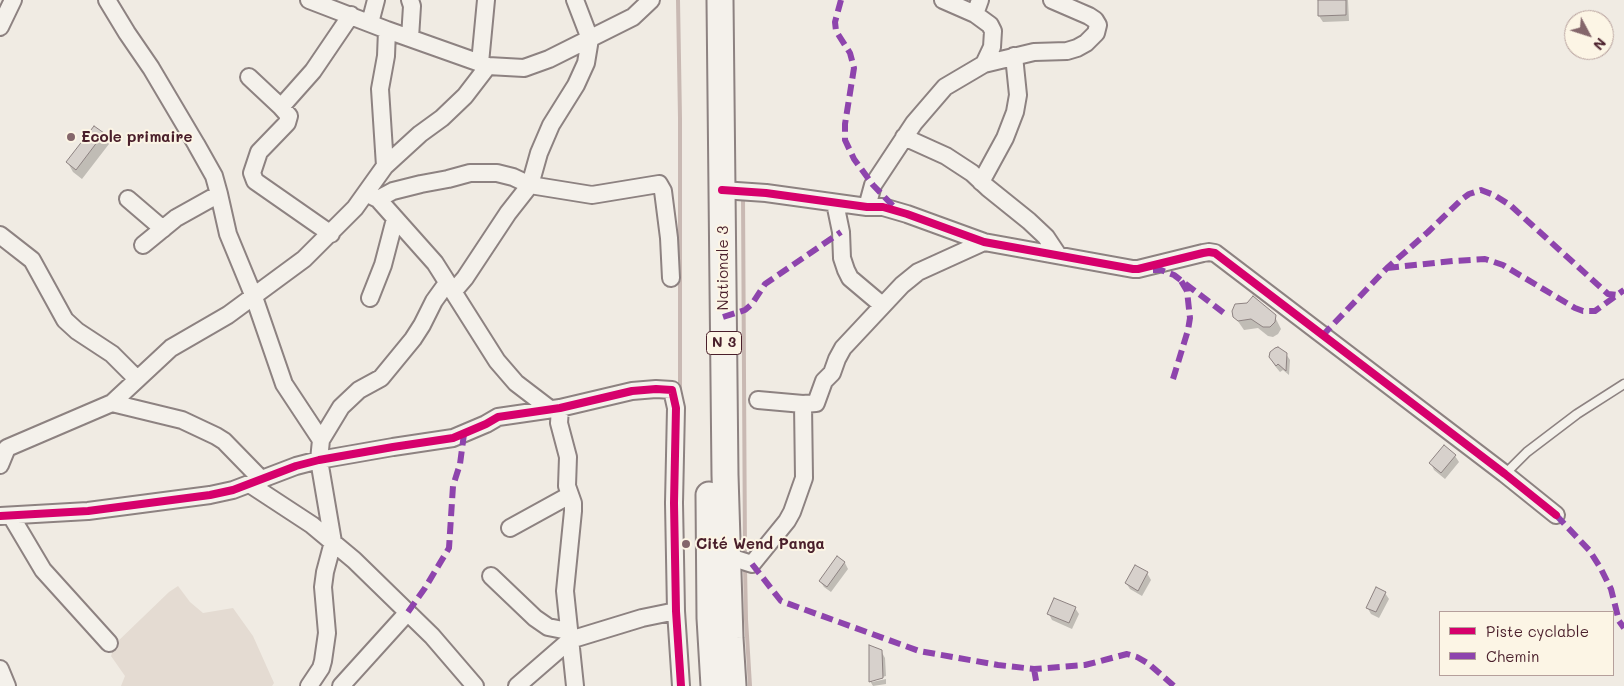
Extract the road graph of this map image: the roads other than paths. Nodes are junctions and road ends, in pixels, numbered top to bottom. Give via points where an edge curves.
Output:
1 (13, 0) edge
2 (107, 0) edge
3 (309, 0) edge
4 (376, 0) edge
5 (410, 0) edge
6 (486, 0) edge
7 (575, 0) edge
8 (651, 0) edge
9 (704, 0) edge
10 (720, 0) edge
11 (943, 0) edge
12 (1052, 0) edge
13 (977, 7) edge
14 (351, 15) junction
15 (370, 23) junction
16 (0, 27) edge
17 (387, 30) junction
18 (410, 38) junction
19 (590, 39) junction
20 (1014, 56) junction
21 (484, 64) junction
22 (984, 64) junction
23 (249, 76) dead end
24 (281, 107) junction
25 (904, 137) junction
26 (385, 166) junction
27 (981, 182) junction
28 (530, 184) junction
29 (722, 190) junction
30 (219, 194) junction
31 (372, 196) junction
32 (128, 200) dead end
33 (835, 203) junction
34 (867, 207) junction
35 (395, 219) junction
36 (162, 229) junction
37 (331, 234) junction
38 (0, 235) edge
39 (984, 242) junction
40 (143, 245) dead end
41 (1058, 255) junction
42 (671, 278) dead end
43 (450, 288) junction
44 (254, 297) junction
45 (370, 298) dead end
46 (882, 305) junction
47 (137, 379) junction
48 (1624, 384) edge
49 (758, 400) dead end
50 (112, 403) junction
51 (803, 404) junction
52 (555, 408) junction
53 (321, 440) junction
54 (4, 448) edge
55 (320, 460) junction
56 (0, 465) edge
57 (1505, 474) junction
58 (256, 482) junction
59 (570, 494) junction
60 (1556, 515) dead end
61 (6, 516) edge
62 (510, 528) dead end
63 (333, 542) junction
64 (727, 556) junction
65 (491, 576) dead end
66 (676, 611) junction
67 (408, 612) junction
68 (569, 636) junction
69 (109, 643) dead end
70 (0, 669) edge
71 (7, 686) edge
72 (309, 686) edge
73 (341, 686) edge
74 (475, 686) edge
75 (517, 686) edge
76 (575, 686) edge
77 (681, 686) edge
78 (714, 686) edge
79 (733, 686) edge

1 - 16 street
2 - 30 street via 196,144 214,176
3 - 14 street
4 - 15 street
5 - 18 street
6 - 21 street
7 - 19 street
8 - 19 street via 633,17
9 - 78 main road, N 3 via 710,618
10 - 29 main road, Nationale 3 / N 3
11 - 13 street
12 - 20 street via 1095,20 1098,26 1096,33 1086,43 1067,51
13 - 22 street via 994,31 992,48
14 - 15 street
14 - 24 street via 313,71
15 - 17 street
17 - 18 street
17 - 26 street via 380,89
18 - 21 street
19 - 21 street via 524,68
19 - 28 street via 586,63 551,124
20 - 22 street
20 - 27 street via 1018,95 1015,112
21 - 26 street via 465,96
22 - 25 street via 945,87
23 - 24 street
24 - 37 street via 289,116 287,123 259,152 252,177
25 - 27 street via 946,156
25 - 34 street via 873,185
26 - 31 street
27 - 41 street via 1046,237
28 - 31 street via 496,173 470,172
28 - 42 street via 592,196 658,184 663,191
28 - 43 street via 465,278
29 - 33 street via 766,192
29 - 64 main road, Nationale 3 / N 3
30 - 36 street
30 - 44 street via 228,234
31 - 35 street
31 - 37 street
32 - 36 street
33 - 34 street
33 - 46 street via 846,270 850,278
34 - 39 street via 899,211
35 - 43 street via 425,250
35 - 45 street
36 - 40 street
37 - 44 street
38 - 47 street via 32,260 65,320 112,354
39 - 41 street
39 - 46 street via 918,272
41 - 57 street via 1138,269 1214,253
43 - 52 street via 497,361 516,382
43 - 53 street via 434,301 413,339 381,378 359,390 342,407
44 - 47 street via 171,348
44 - 53 street via 284,384
46 - 51 street via 836,359 816,404
47 - 50 street
48 - 57 lane via 1526,452
49 - 51 street
50 - 54 street
50 - 58 street via 182,420 216,436 224,441
51 - 64 street via 804,478 792,512 752,564
52 - 55 street via 498,417 453,438
52 - 59 street via 568,457 567,486
52 - 66 street via 632,391 672,390 676,408
53 - 55 street
54 - 56 street
55 - 58 street
55 - 63 street
57 - 60 street
58 - 61 street via 233,490 172,500 88,511
58 - 63 street
59 - 62 street
59 - 68 street via 573,520 565,591
61 - 69 street via 44,570
63 - 67 street
63 - 72 street via 323,587 327,632 323,662
64 - 79 main road, Nationale 3 / N 3
65 - 68 street via 535,618
66 - 68 street
66 - 77 street
67 - 73 street
67 - 74 street
68 - 75 street
68 - 76 street
70 - 71 street

